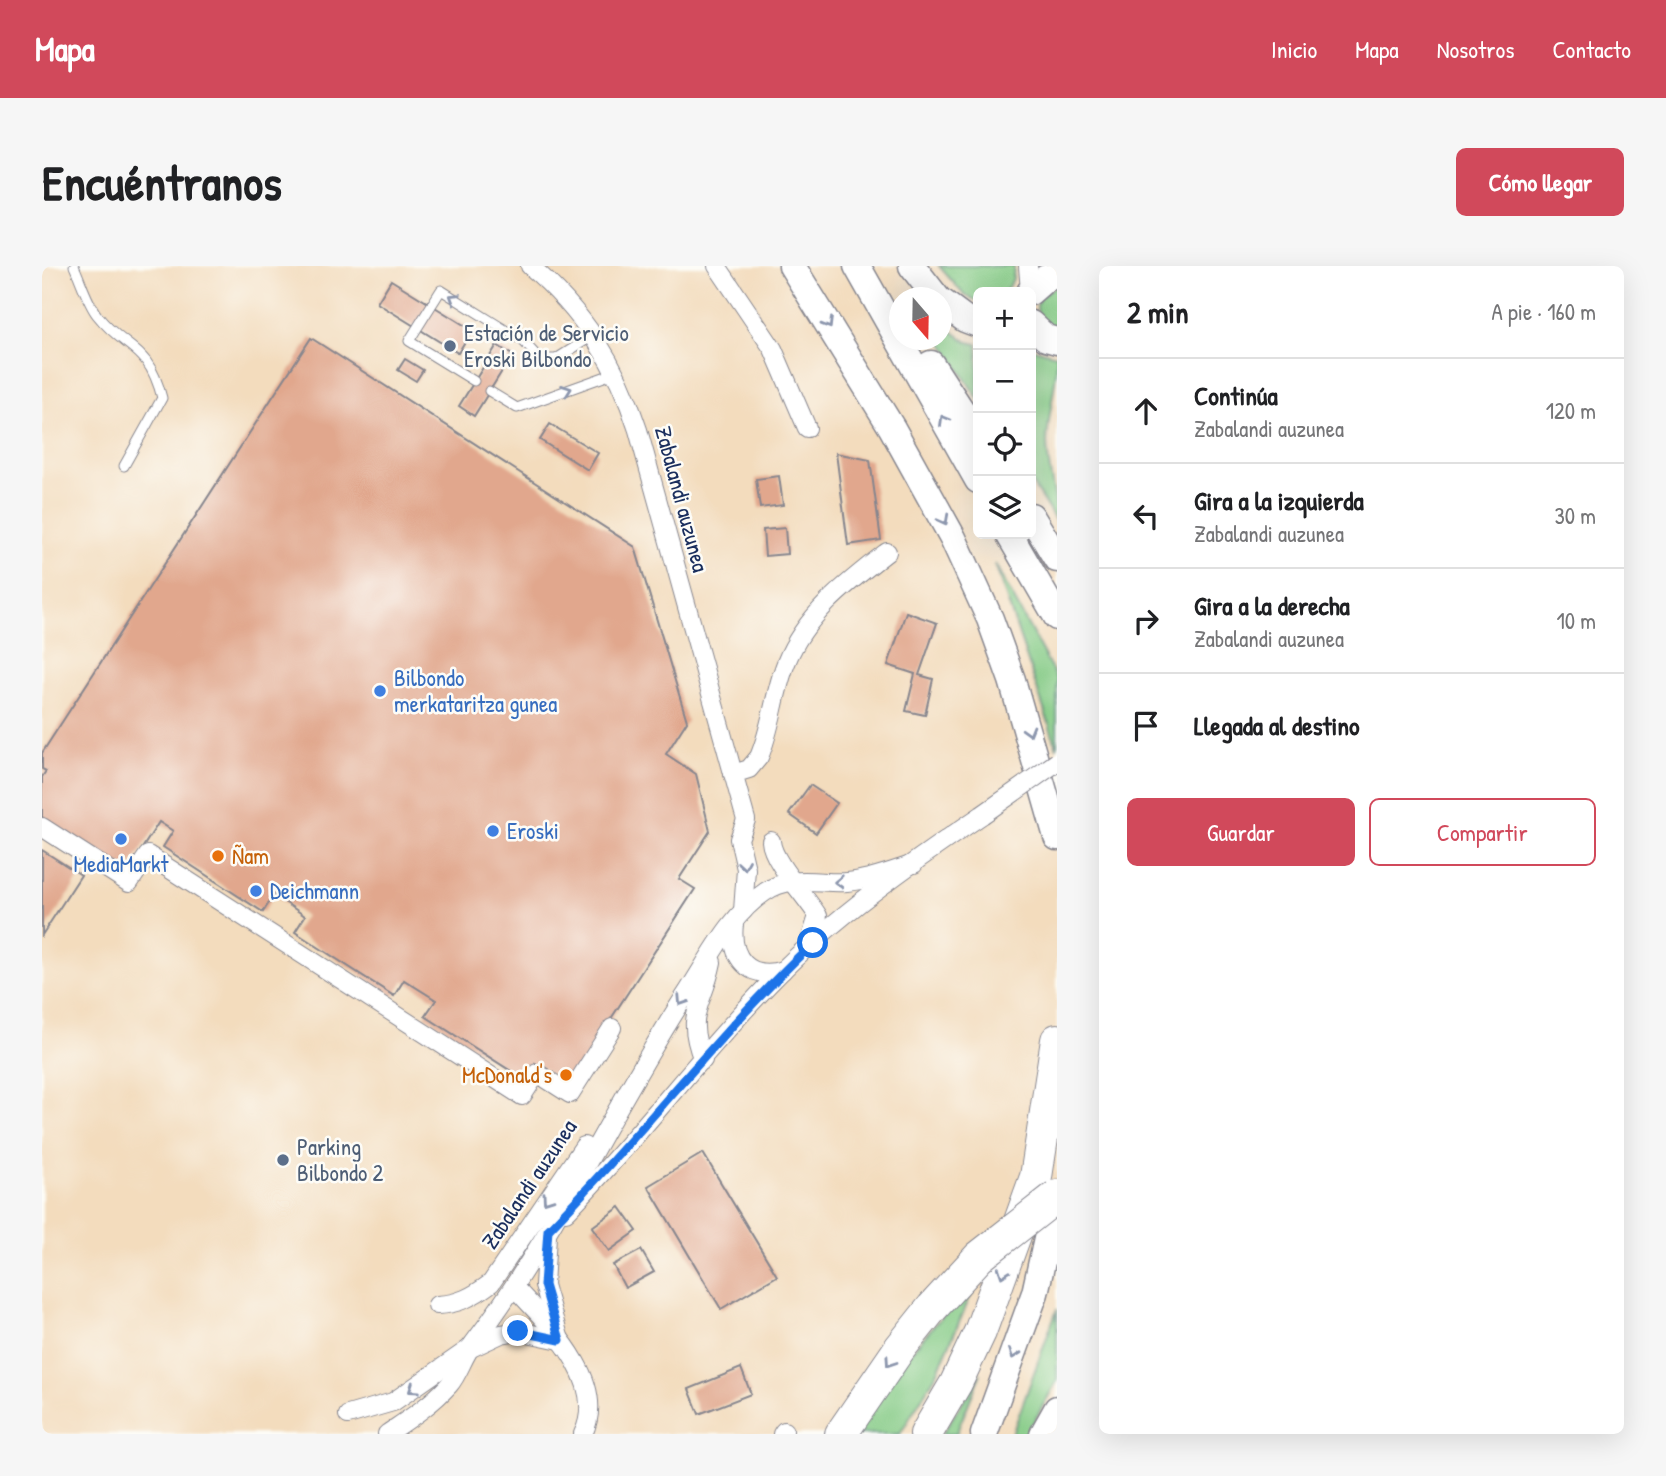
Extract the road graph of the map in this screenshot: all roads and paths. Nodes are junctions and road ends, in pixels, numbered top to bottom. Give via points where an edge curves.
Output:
1 (74, 266) edge
2 (530, 266) edge
3 (717, 266) edge
4 (792, 266) edge
5 (856, 266) edge
6 (864, 266) edge
7 (912, 266) edge
8 (1028, 266) edge
9 (1057, 275) edge
10 (928, 287) edge
11 (1030, 287) edge
12 (1036, 287) edge
13 (889, 301) edge
14 (952, 309) edge
15 (973, 322) edge
16 (1036, 329) edge
17 (594, 335) junction
18 (1057, 341) edge
19 (921, 350) edge
20 (616, 372) junction
21 (474, 382) dead end
22 (489, 391) dead end
23 (807, 428) dead end
24 (973, 428) edge
25 (124, 466) dead end
26 (976, 476) edge
27 (1036, 524) edge
28 (1012, 539) edge
29 (887, 552) dead end
30 (1057, 559) edge
31 (1057, 617) edge
32 (1057, 762) edge
33 (733, 774) junction
34 (746, 820) junction
35 (42, 827) edge
36 (1057, 837) edge
37 (914, 864) junction
38 (803, 880) junction
39 (738, 917) junction
40 (806, 949) junction
41 (714, 951) junction
42 (783, 970) junction
43 (612, 1028) dead end
44 (1057, 1040) edge
45 (703, 1060) junction
46 (643, 1064) junction
47 (1057, 1195) edge
48 (548, 1230) junction
49 (515, 1288) junction
50 (437, 1305) dead end
51 (560, 1340) junction
52 (468, 1349) junction
53 (1057, 1409) edge
54 (348, 1415) dead end
55 (387, 1434) edge
56 (583, 1434) edge
57 (841, 1434) edge
58 (926, 1434) edge
59 (984, 1434) edge
60 (1043, 1434) edge

1 - 25 lane via 97,315 152,367 162,398
2 - 17 street, Zabalandi auzunea
3 - 23 street via 773,349
4 -> 36 main road via 892,428 953,538 1012,680
26 -> 5 main road
6 - 13 main road
7 - 10 main road
8 - 11 street
9 - 12 main road
14 - 15 main road
16 - 18 main road
17 - 20 street, Zabalandi auzunea
17 -> 21 lane via 556,359 546,359 441,290 409,341
19 - 24 main road
22 -> 20 lane via 517,408
20 - 33 street, Zabalandi auzunea via 638,430
27 - 30 main road
28 - 31 main road
29 - 33 street via 845,584 809,622 786,663 759,757 749,769
32 - 37 street, Zabalandi auzunea, bridge
33 - 34 street, Zabalandi auzunea
34 - 38 street, Zabalandi auzunea via 764,830
34 -> 39 street, Zabalandi auzunea via 739,839 746,869
35 - 43 street via 129,883 148,855 522,1096 537,1073 570,1094
37 -> 38 street, Zabalandi auzunea via 849,882
37 - 40 street, Zabalandi auzunea
38 - 39 street, Zabalandi auzunea via 767,890
38 - 40 street, Zabalandi auzunea via 818,916
39 - 41 street, Zabalandi auzunea
39 - 42 street, Zabalandi auzunea via 733,944 744,965 762,974
40 - 42 street, Zabalandi auzunea
41 - 45 street, Zabalandi auzunea via 707,988 692,1021
41 -> 46 street, Zabalandi auzunea
42 - 45 street, Zabalandi auzunea
44 -> 58 highway via 1036,1177 980,1332
45 - 48 street, Zabalandi auzunea
46 - 48 street, Zabalandi auzunea
46 -> 50 street, Zabalandi auzunea via 491,1283 471,1298
47 -> 57 highway, bridge via 979,1257 932,1308
47 -> 59 main road via 1035,1293
48 - 49 street, Zabalandi auzunea
48 - 51 street, Zabalandi auzunea via 544,1285
49 - 51 street, Zabalandi auzunea
49 - 52 street, Zabalandi auzunea
51 - 52 street, Zabalandi auzunea via 518,1331
51 - 56 street, Zabalandi auzunea via 585,1382 590,1405
52 -> 54 street, Zabalandi auzunea via 393,1402
52 - 55 street, Zabalandi auzunea via 451,1383 417,1415
53 - 60 main road

